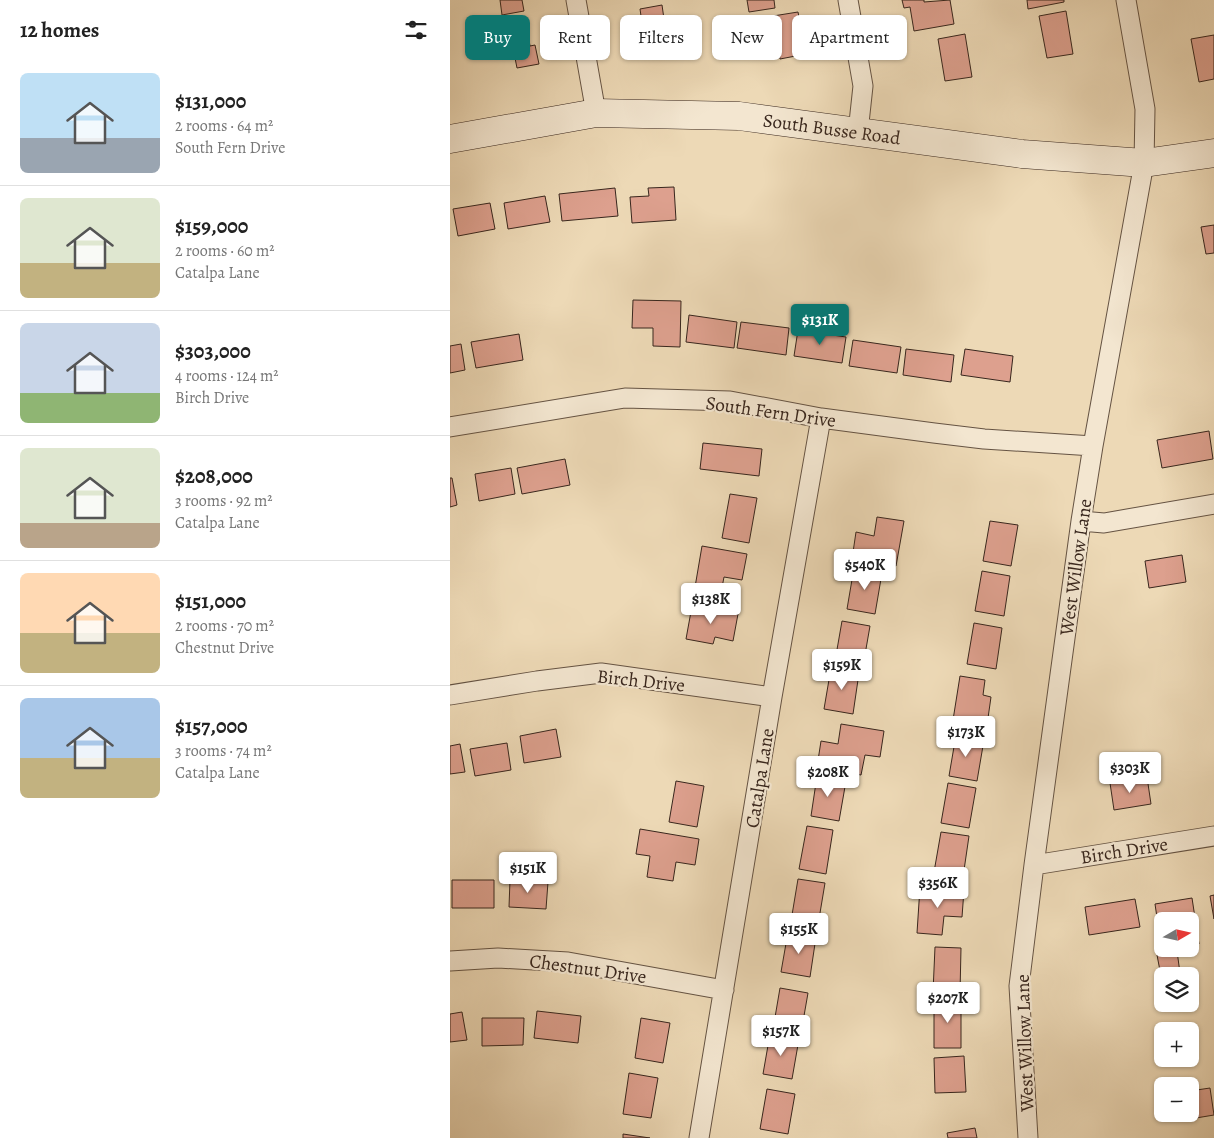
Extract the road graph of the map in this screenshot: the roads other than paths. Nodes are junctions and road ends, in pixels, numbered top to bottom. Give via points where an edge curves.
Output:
1 (576, 0) edge
2 (848, 0) edge
3 (1126, 0) edge
4 (596, 113) junction
5 (858, 132) junction
6 (450, 139) edge
7 (1214, 153) edge
8 (1144, 163) junction
9 (821, 418) junction
10 (450, 427) edge
11 (1093, 446) junction
12 (1214, 504) edge
13 (1081, 521) junction
14 (450, 695) edge
15 (772, 697) junction
16 (1214, 836) edge
17 (1034, 865) junction
18 (450, 961) edge
19 (724, 990) junction
20 (699, 1138) edge
21 (1028, 1138) edge

1 - 4 street
2 - 5 street via 863,86
3 - 8 street, West Willow Lane via 1144,109
4 - 5 main road, South Busse Road via 739,116
4 - 6 main road, South Busse Road
5 - 8 main road, South Busse Road via 1022,154
7 - 8 main road, South Busse Road
8 - 11 street, West Willow Lane
9 - 10 street, South Fern Drive via 730,401 625,398
9 - 11 street, South Fern Drive via 984,439
9 - 15 street, Catalpa Lane
11 - 13 street, West Willow Lane
12 - 13 street via 1104,523
13 - 17 street, West Willow Lane
14 - 15 street, Birch Drive via 601,673
15 - 19 street, Catalpa Lane
16 - 17 street, Birch Drive
17 - 21 street, West Willow Lane via 1019,986
18 - 19 street, Chestnut Drive via 498,958 568,962
19 - 20 street, Catalpa Lane

